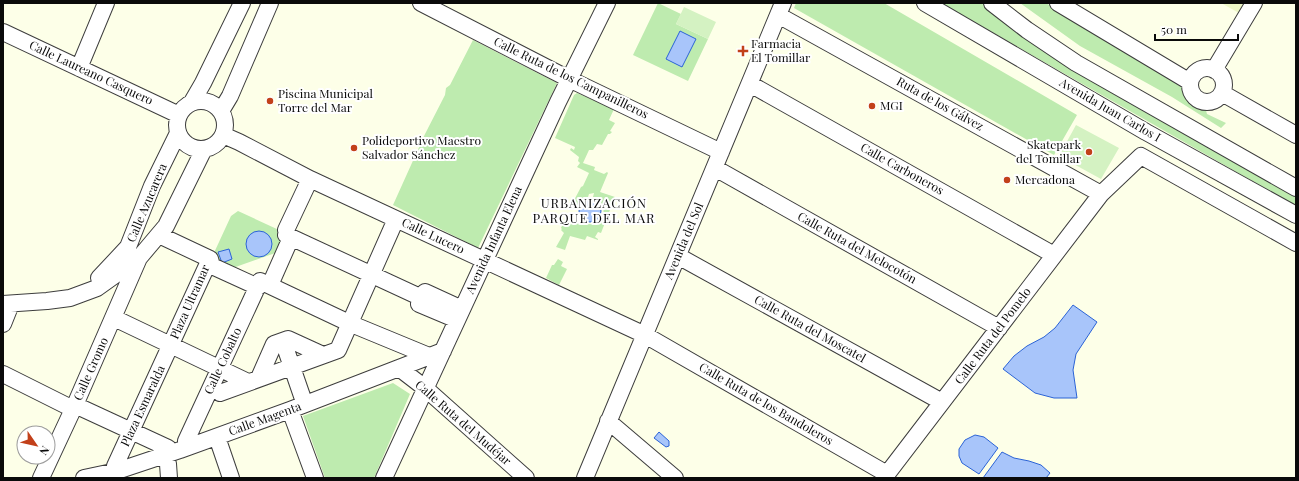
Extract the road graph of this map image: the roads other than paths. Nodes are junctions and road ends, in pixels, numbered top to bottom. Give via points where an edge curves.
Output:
1 (106, 3) edge
2 (242, 3) edge
3 (270, 3) edge
4 (421, 3) edge
5 (606, 3) edge
6 (925, 3) edge
7 (992, 3) edge
8 (1058, 3) edge
9 (1254, 3) edge
10 (781, 9) edge
11 (3, 32) edge
12 (79, 68) junction
13 (1214, 70) junction
14 (569, 79) junction
15 (1190, 82) junction
16 (750, 84) junction
17 (1222, 93) junction
18 (192, 102) junction
19 (221, 111) junction
20 (179, 115) junction
21 (178, 133) junction
22 (223, 135) junction
23 (1296, 135) edge
24 (204, 149) junction
25 (721, 152) junction
26 (715, 168) junction
27 (310, 179) junction
28 (1296, 188) edge
29 (1101, 194) junction
30 (1296, 215) edge
31 (396, 219) junction
32 (159, 235) junction
33 (286, 235) junction
34 (1296, 243) edge
35 (1054, 255) junction
36 (678, 256) junction
37 (139, 258) junction
38 (210, 259) junction
39 (485, 260) junction
40 (372, 275) junction
41 (262, 284) junction
42 (47, 302) junction
43 (7, 304) edge
44 (460, 315) junction
45 (114, 318) junction
46 (349, 323) junction
47 (3, 324) edge
48 (999, 328) junction
49 (645, 335) junction
50 (283, 341) junction
51 (170, 346) junction
52 (436, 354) junction
53 (323, 355) junction
54 (292, 367) junction
55 (399, 368) junction
56 (220, 369) junction
57 (3, 374) edge
58 (253, 380) junction
59 (426, 388) junction
60 (220, 393) dead end
61 (303, 399) dead end
62 (942, 402) junction
63 (74, 407) junction
64 (290, 410) junction
65 (608, 421) junction
66 (131, 431) junction
67 (217, 437) junction
68 (186, 442) dead end
69 (166, 452) junction
70 (115, 466) dead end
71 (886, 476) edge
72 (41, 478) edge
73 (84, 478) edge
74 (169, 478) edge
75 (231, 478) edge
76 (314, 478) edge
77 (384, 478) edge
78 (526, 478) edge
79 (585, 478) edge
80 (675, 478) edge

1 - 12 street
2 - 18 street
3 - 19 street
4 - 14 street, Calle Ruta de los Campanilleros
5 - 14 street, Avenida Infanta Elena
6 - 30 street, Avenida Juan Carlos I via 1146,132
7 - 28 street via 1076,63
8 - 15 street
9 - 13 street
10 - 16 street, Avenida del Sol
10 - 29 street, Ruta de los Gálvez
11 - 12 street, Calle Laureano Casquero
12 - 20 street, Calle Laureano Casquero
13 - 15 street via 1201,69 1192,76
13 - 17 street via 1224,81
14 - 25 street, Calle Ruta de los Campanilleros
14 - 39 street, Avenida Infanta Elena
15 - 17 street via 1192,95 1197,100 1210,103
16 - 25 street, Avenida del Sol
16 - 35 street, Calle Carboneros
17 - 23 street
18 - 19 street via 208,101
18 - 20 street via 182,109
19 - 22 street via 225,126
20 - 21 street
21 - 24 street via 184,142 193,148
21 - 42 street, Calle Azucarera via 152,186 128,247 98,280
22 - 24 street via 217,143
22 - 27 street, Calle Lucero
24 - 32 street, Calle Azucarera via 166,226
25 - 26 street, Avenida del Sol
26 - 36 street, Avenida del Sol
26 - 48 street, Calle Ruta del Melocotón
27 - 31 street, Calle Lucero
27 - 33 street, Calle Cobalto
29 - 34 street, Calle Ruta del Pomelo via 1141,156
29 - 35 street, Calle Ruta del Pomelo
31 - 39 street, Calle Lucero
31 - 40 street
32 - 37 street, Calle Azucarera
32 - 38 street
33 - 40 street
33 - 41 street, Calle Cobalto via 289,242
35 - 48 street, Calle Ruta del Pomelo
36 - 49 street, Avenida del Sol
36 - 62 street, Calle Ruta del Moscatel
37 - 42 street, Calle Azucarera via 97,288 70,298
37 - 45 street, Calle Gromo
38 - 41 street via 212,266
38 - 51 street, Plaza Ultramar
39 - 44 street, Avenida Infanta Elena
39 - 49 street, Calle Lucero
40 - 44 street via 422,298 425,292
40 - 46 street
41 - 46 street
41 - 56 street, Calle Cobalto
42 - 43 street, Calle Azucarera
43 - 47 street
44 - 52 street, Avenida Infanta Elena
45 - 51 street
45 - 63 street, Calle Gromo
46 - 52 street
46 - 53 street via 338,350
48 - 62 street, Calle Ruta del Pomelo
49 - 65 street, Avenida del Sol
49 - 71 street, Calle Ruta de los Bandoleros
50 - 53 street via 288,339
50 - 54 street
50 - 58 street via 274,344
51 - 56 street
51 - 66 street, Plaza Esmaralda
52 - 55 street, Calle Magenta
52 - 59 street, Avenida Infanta Elena
53 - 54 street
54 - 58 street
54 - 61 street
55 - 59 street, Calle Ruta del Mudéjar
55 - 64 street, Calle Magenta
56 - 58 street
56 - 68 street, Calle Cobalto
57 - 63 street
58 - 60 street
59 - 77 street, Avenida Infanta Elena
59 - 78 street, Calle Ruta del Mudéjar
62 - 71 street, Calle Ruta del Pomelo
63 - 66 street
63 - 72 street, Calle Gromo
64 - 67 street, Calle Magenta
64 - 76 street
65 - 79 street, Avenida del Sol
65 - 80 street
66 - 69 street
66 - 70 street, Plaza Esmaralda
67 - 69 street, Calle Magenta
67 - 75 street
69 - 73 street, Calle Magenta via 117,471
69 - 74 street

